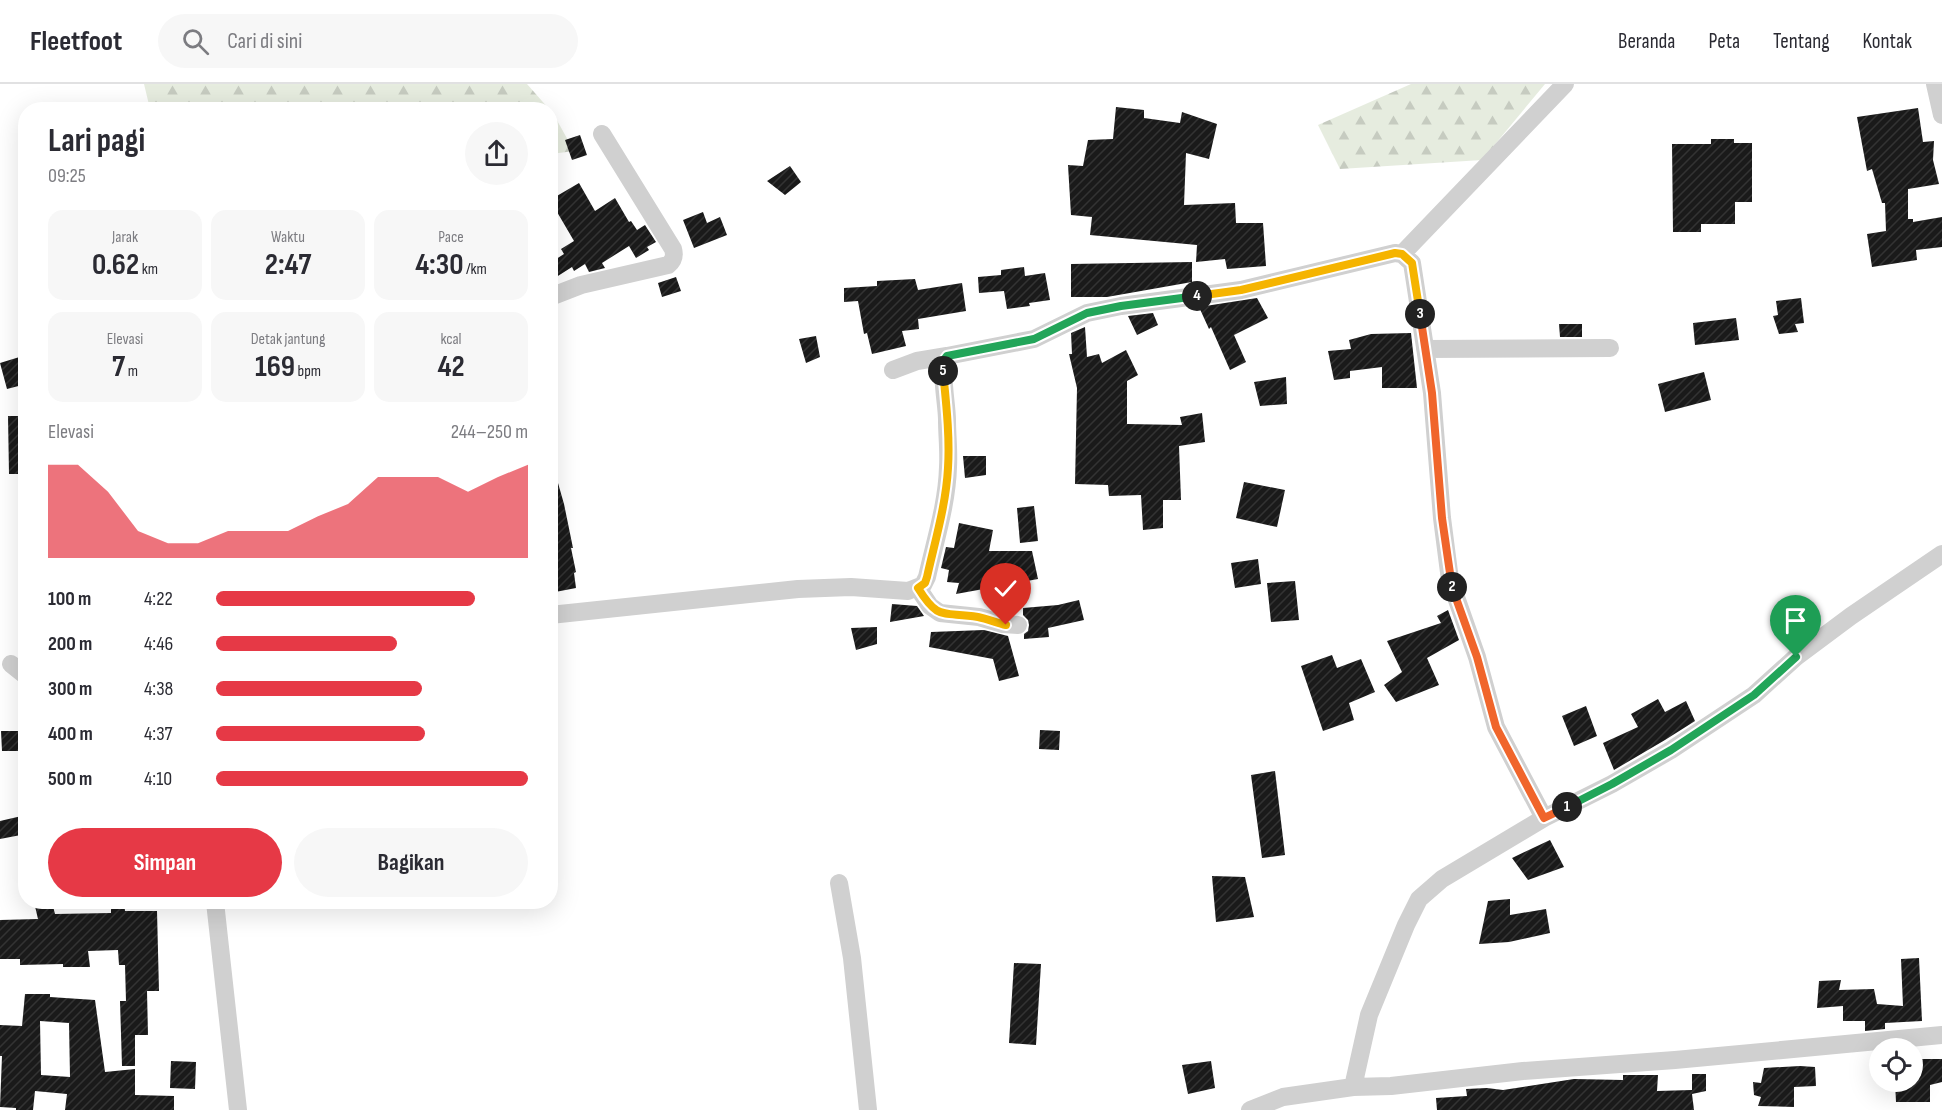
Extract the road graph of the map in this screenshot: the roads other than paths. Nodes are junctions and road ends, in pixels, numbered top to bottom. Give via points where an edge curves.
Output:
1 (1564, 84) edge
2 (1935, 84) edge
3 (1942, 115) edge
4 (602, 134) dead end
5 (1402, 254) junction
6 (558, 294) edge
7 (1610, 348) dead end
8 (1425, 349) junction
9 (947, 356) junction
10 (893, 370) dead end
11 (1942, 554) edge
12 (918, 588) junction
13 (558, 614) edge
14 (1018, 625) dead end
15 (1544, 818) junction
16 (839, 883) dead end
17 (216, 909) edge
18 (1942, 1035) edge
19 (1353, 1087) junction
20 (237, 1110) edge
21 (868, 1110) edge
22 (1250, 1110) edge

1 - 5 street
2 - 3 street
4 - 6 street via 675,255 668,264
5 - 8 street via 1412,263
5 - 9 street via 1241,290 1087,313 1034,339
7 - 8 street
8 - 15 street via 1450,580 1496,727
9 - 10 street
9 - 12 street via 943,368 948,468 927,577
11 - 15 street via 1796,657 1754,695 1622,779
12 - 13 street via 798,589
12 - 14 street via 940,613
15 - 19 street via 1442,879 1419,899 1369,1015
16 - 21 street via 852,958
17 - 20 street
18 - 19 street
19 - 22 street via 1283,1097

